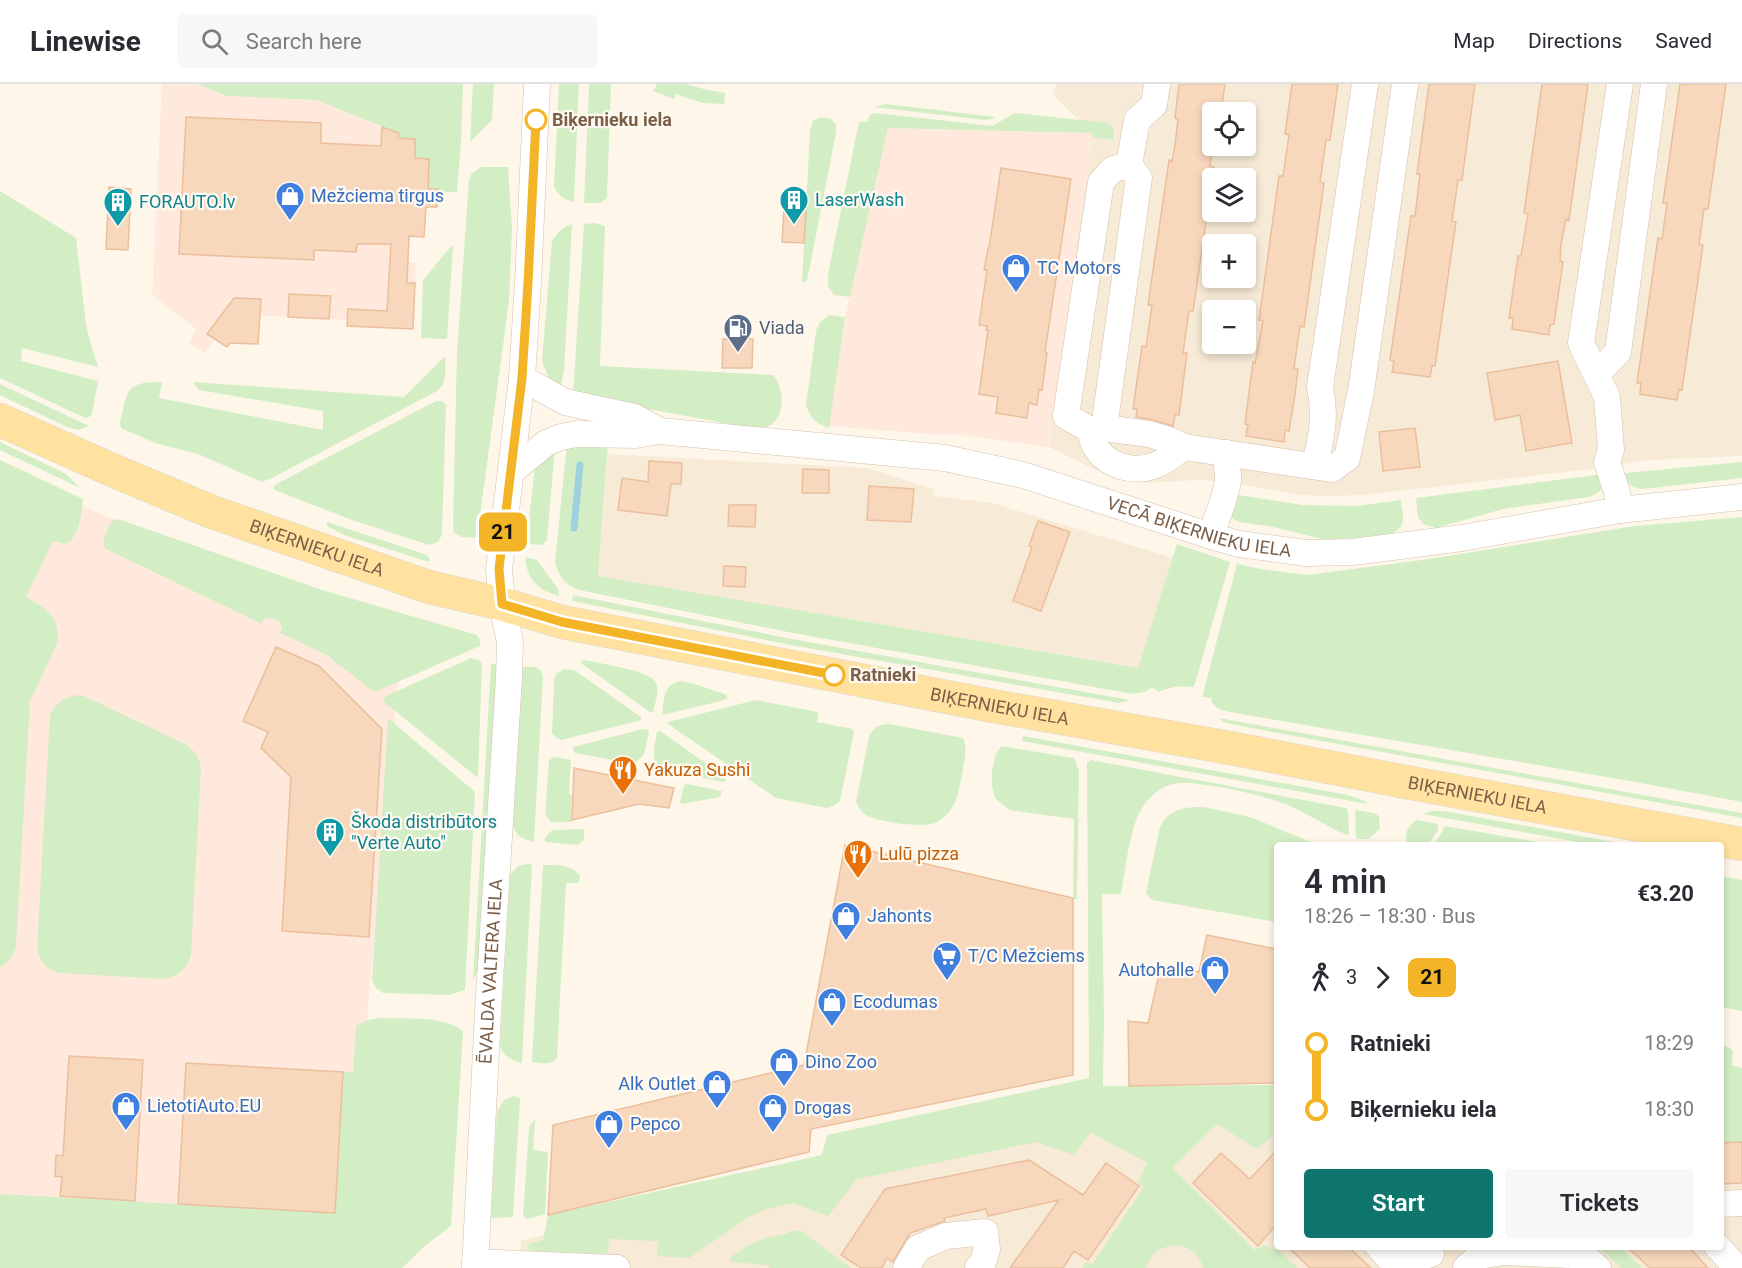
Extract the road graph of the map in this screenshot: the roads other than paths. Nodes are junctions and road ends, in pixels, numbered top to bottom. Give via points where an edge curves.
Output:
1 (537, 84) edge
2 (1157, 84) edge
3 (1365, 84) edge
4 (1405, 84) edge
5 (1620, 84) edge
6 (1654, 84) edge
7 (1129, 165) junction
8 (1598, 374) junction
9 (522, 378) junction
10 (0, 420) edge
11 (1097, 429) junction
12 (660, 431) junction
13 (1184, 447) junction
14 (1225, 459) junction
15 (1314, 465) junction
16 (512, 471) junction
17 (1742, 497) edge
18 (1618, 501) junction
19 (1214, 525) junction
20 (502, 604) junction
21 (1742, 844) edge
22 (1742, 1203) edge
23 (1724, 1204) edge
24 (1382, 1250) edge
25 (1721, 1250) edge
26 (1437, 1256) edge
27 (475, 1265) edge
28 (617, 1268) edge
29 (906, 1268) edge
30 (978, 1268) edge
31 (1466, 1268) edge
32 (1598, 1268) edge
33 (1737, 1268) edge

1 - 9 street, ĒVALDA VALTERA IELA
2 - 7 street via 1154,105 1137,120
3 - 15 street via 1320,387 1324,404
4 - 15 street via 1361,391 1347,458 1332,468
5 - 8 street via 1581,343
6 - 8 street via 1618,352
7 - 11 street via 1139,178
7 - 11 street via 1113,169 1101,182 1066,416
8 - 18 street via 1607,397 1611,450 1607,462
9 - 12 street, VECĀ BIĶERNIEKU IELA via 565,402 634,417
9 - 16 street, ĒVALDA VALTERA IELA
10 - 20 main road, BIĶERNIEKU IELA via 212,512 429,587
11 - 13 street via 1149,434
11 - 13 street via 1094,444 1104,457 1130,469 1157,464
12 - 16 street, VECĀ BIĶERNIEKU IELA via 561,437 546,443
12 - 19 street, VECĀ BIĶERNIEKU IELA via 945,458
13 - 14 street
14 - 15 street
14 - 19 street via 1228,482
16 - 20 street, ĒVALDA VALTERA IELA via 500,559
17 - 18 street, VECĀ BIĶERNIEKU IELA
18 - 19 street, VECĀ BIĶERNIEKU IELA via 1462,538 1353,552 1306,553 1239,544
20 - 21 main road, BIĶERNIEKU IELA via 562,622 969,702
20 - 27 street, ĒVALDA VALTERA IELA via 510,642 509,678
22 - 23 street
24 - 26 street via 1389,1258
25 - 33 street
27 - 28 street
29 - 30 street via 918,1248 946,1236 985,1232 987,1249
31 - 32 street via 1479,1256 1503,1252 1572,1255

